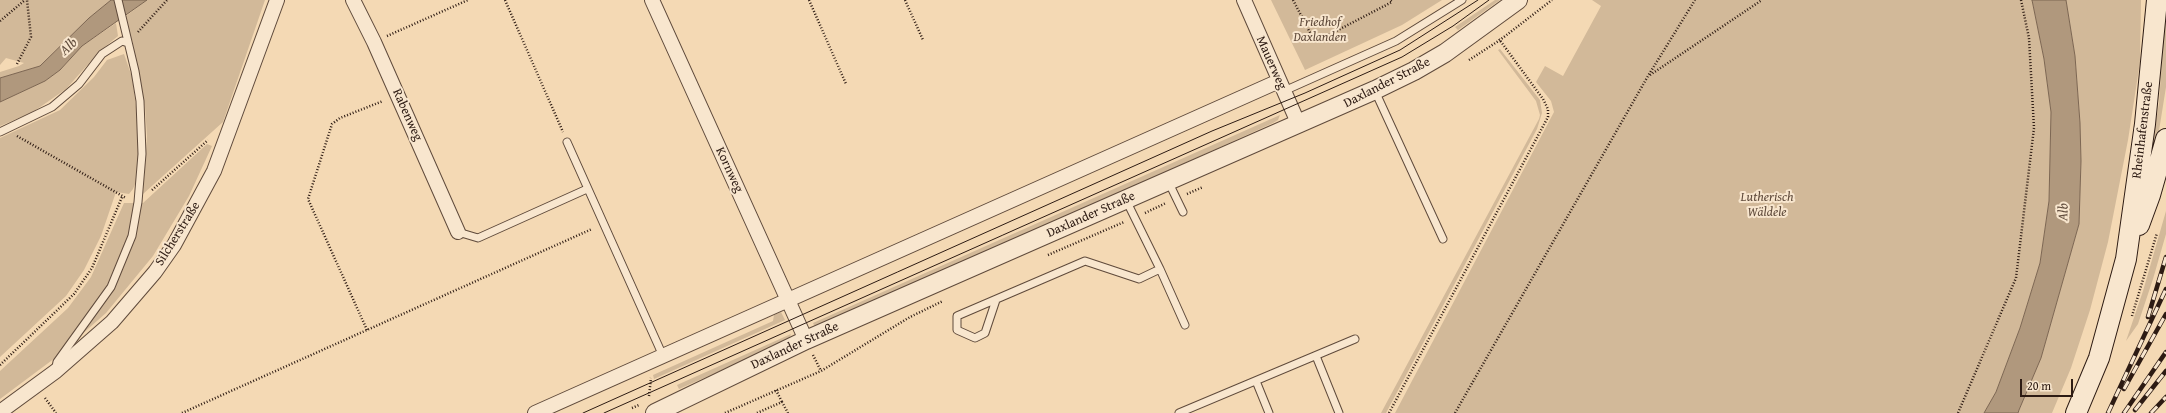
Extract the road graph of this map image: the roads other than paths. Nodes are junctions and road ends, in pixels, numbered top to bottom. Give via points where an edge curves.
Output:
1 (118, 0) edge
2 (277, 0) edge
3 (353, 0) edge
4 (652, 0) edge
5 (1244, 0) edge
6 (1462, 0) edge
7 (1518, 0) edge
8 (2157, 0) edge
9 (128, 43) junction
10 (1282, 86) junction
11 (1375, 90) junction
12 (1299, 126) junction
13 (0, 132) edge
14 (2166, 139) edge
15 (567, 142) road end
16 (1168, 181) junction
17 (587, 189) junction
18 (1126, 200) junction
19 (1183, 212) dead end
20 (458, 232) joint
21 (1443, 239) dead end
22 (2126, 259) junction
23 (1160, 269) junction
24 (789, 299) junction
25 (996, 300) junction
26 (1185, 325) dead end
27 (1355, 339) dead end
28 (806, 340) junction
29 (663, 356) junction
30 (1316, 356) junction
31 (56, 371) junction
32 (1256, 381) junction
33 (652, 407) edge
34 (0, 412) edge
35 (535, 413) edge
36 (1179, 413) edge
37 (1269, 413) edge
38 (1339, 413) edge
39 (2076, 413) edge

1 - 9 lane
2 - 31 street, Silcherstraße via 214,171 178,239 155,272 112,322
3 - 20 street, Rabenweg
4 - 24 street, Kornweg
5 - 10 street, Mauerweg
6 - 10 lane via 1396,41
7 - 11 street, Daxlander Straße via 1488,24 1426,64
8 - 22 main road, Rheinhafenstraße via 2145,124
9 - 13 lane via 122,41 102,54 79,84 52,107
9 - 31 lane via 140,101 142,154 132,236 112,286 57,362
10 - 12 street, Mauerweg
10 - 24 street
11 - 12 street, Daxlander Straße
11 - 21 lane
12 - 16 street, Daxlander Straße
14 - 22 main road, Rheinhafenstraße via 2150,195
15 - 17 lane
16 - 18 street, Daxlander Straße
16 - 19 lane
17 - 20 lane via 478,238
17 - 29 lane
18 - 23 lane
18 - 28 street, Daxlander Straße
22 - 39 main road, Rheinhafenstraße via 2099,358
23 - 25 lane via 1139,279 1085,261
23 - 26 lane
24 - 28 street, Kornweg
24 - 29 street
25 - 25 lane via 958,316 957,330 975,338 985,333
27 - 30 lane
28 - 33 street, Daxlander Straße
29 - 35 street
30 - 32 lane
30 - 38 lane
31 - 34 street, Silcherstraße
32 - 36 lane
32 - 37 lane

